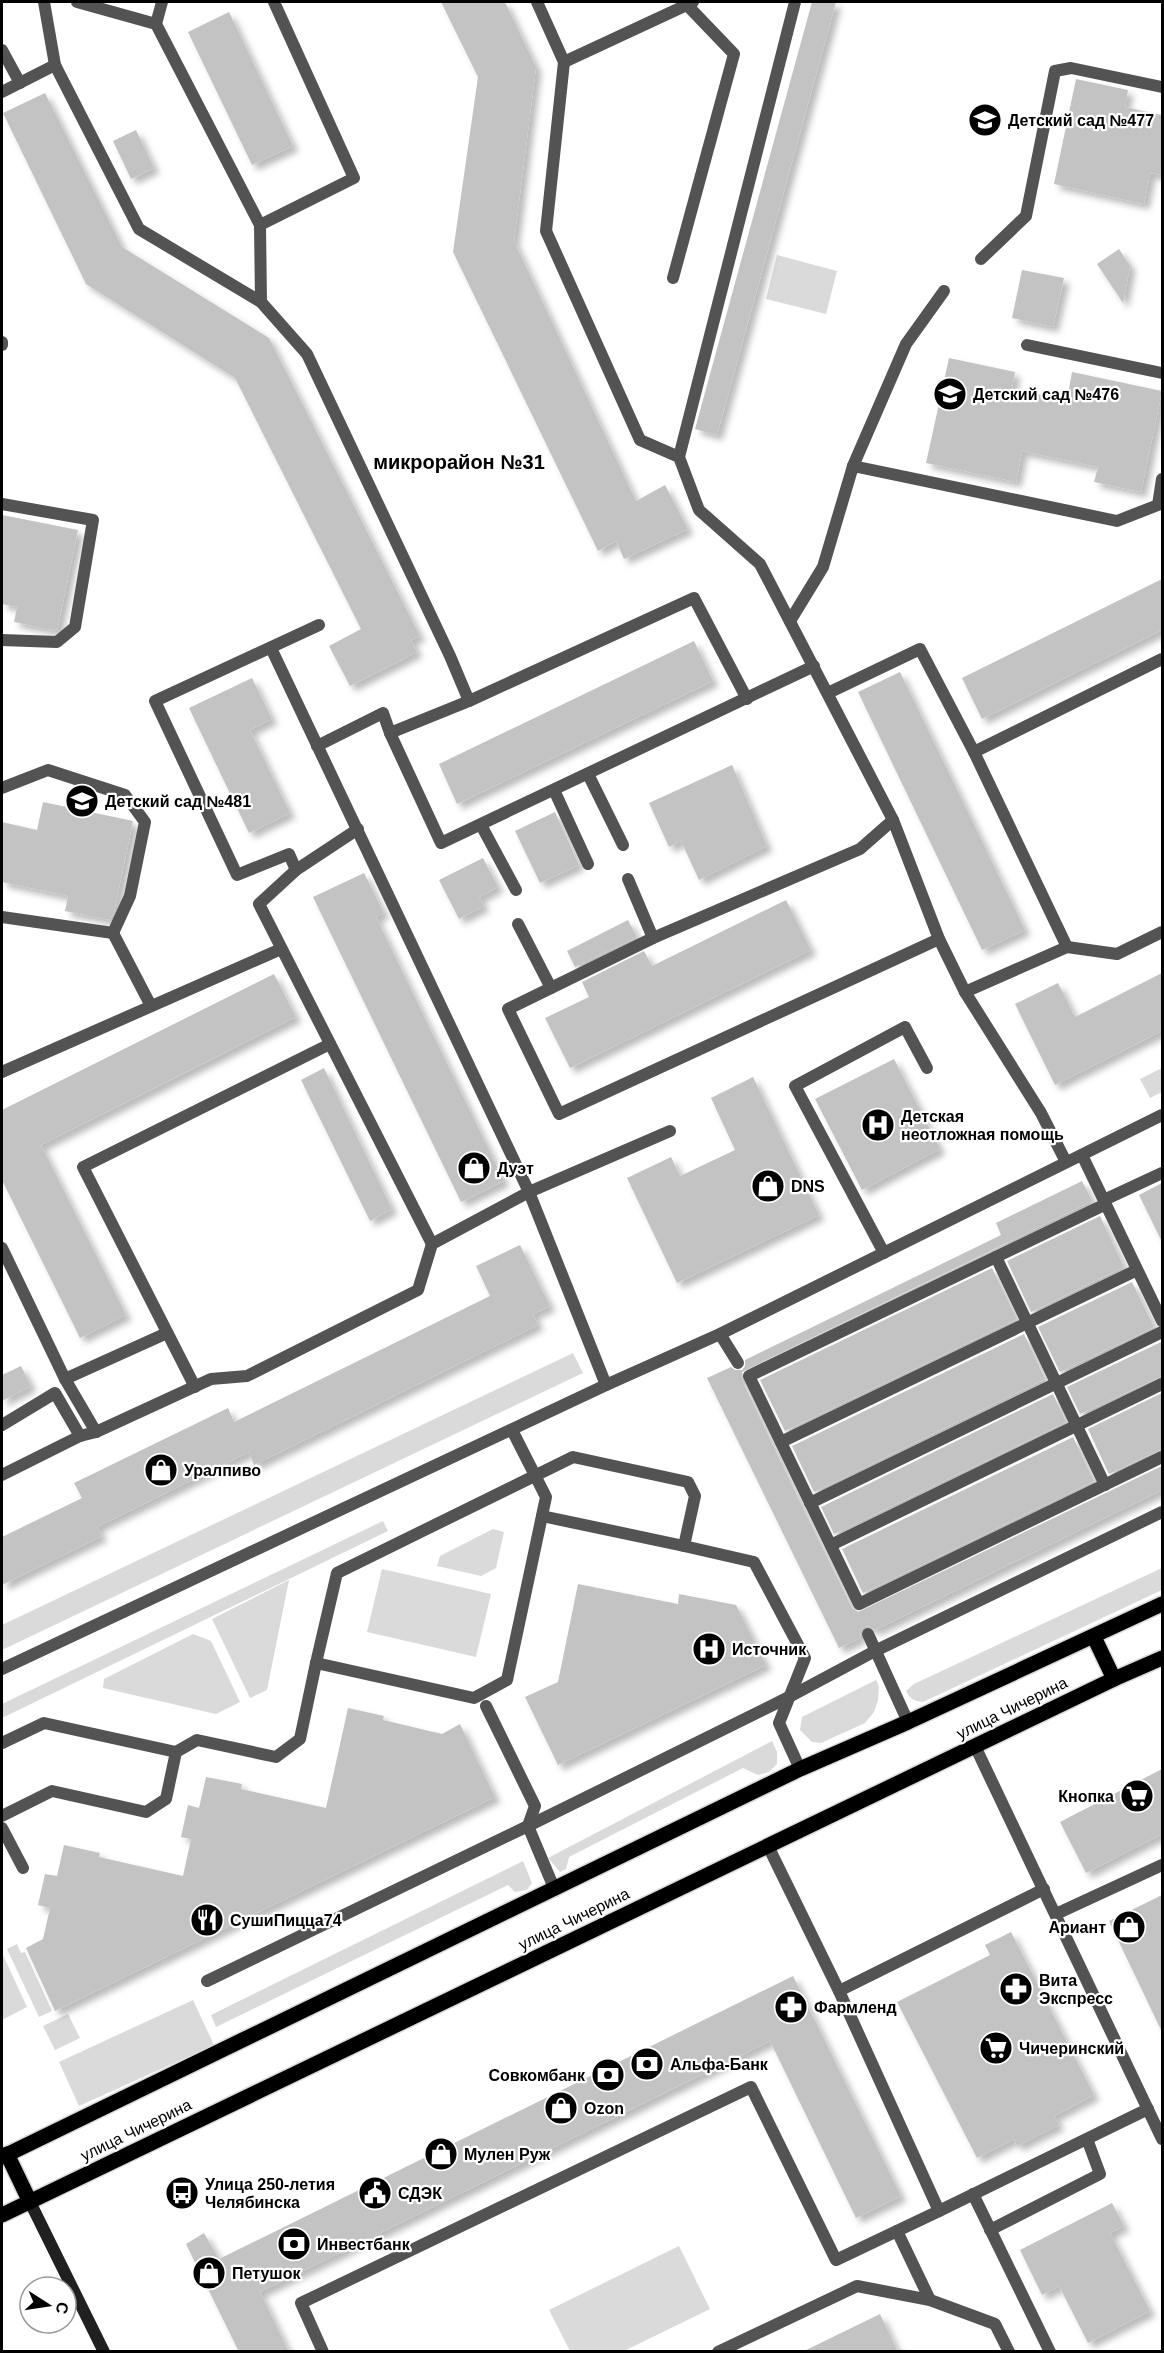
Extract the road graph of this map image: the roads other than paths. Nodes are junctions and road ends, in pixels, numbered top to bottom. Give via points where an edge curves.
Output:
1 (44, 2) edge
2 (77, 2) edge
3 (162, 2) edge
4 (274, 2) edge
5 (537, 2) edge
6 (795, 2) edge
7 (690, 3) edge
8 (156, 24) junction
9 (2, 50) edge
10 (564, 62) junction
11 (55, 65) junction
12 (20, 83) junction
13 (1162, 87) edge
14 (2, 92) edge
15 (260, 225) junction
16 (981, 259) dead end
17 (673, 278) dead end
18 (944, 291) dead end
19 (261, 303) junction
20 (1027, 345) dead end
21 (1162, 373) edge
22 (679, 457) junction
23 (853, 466) junction
24 (1162, 479) edge
25 (2, 504) edge
26 (790, 621) junction
27 (319, 625) dead end
28 (2, 640) edge
29 (271, 648) junction
30 (1162, 659) edge
31 (814, 666) junction
32 (828, 693) junction
33 (747, 699) junction
34 (469, 701) junction
35 (390, 733) junction
36 (317, 746) junction
37 (974, 752) junction
38 (588, 774) junction
39 (2, 788) edge
40 (555, 790) junction
41 (893, 820) junction
42 (481, 825) junction
43 (358, 829) junction
44 (623, 845) dead end
45 (588, 864) dead end
46 (296, 870) junction
47 (628, 879) dead end
48 (516, 890) dead end
49 (2, 917) edge
50 (518, 924) dead end
51 (1162, 932) edge
52 (113, 933) junction
53 (654, 938) junction
54 (939, 939) junction
55 (1067, 947) junction
56 (281, 949) junction
57 (551, 988) junction
58 (965, 992) junction
59 (151, 1006) junction
60 (330, 1044) junction
61 (927, 1068) dead end
62 (2, 1072) edge
63 (1162, 1115) edge
64 (670, 1131) dead end
65 (1082, 1155) junction
66 (1066, 1162) junction
67 (1162, 1173) edge
68 (528, 1192) junction
69 (1105, 1202) junction
70 (432, 1244) junction
71 (2, 1248) edge
72 (884, 1253) junction
73 (996, 1257) junction
74 (1137, 1270) junction
75 (1162, 1321) edge
76 (1027, 1323) junction
77 (1162, 1332) edge
78 (167, 1333) junction
79 (720, 1334) junction
80 (738, 1364) dead end
81 (65, 1379) junction
82 (1056, 1383) junction
83 (1162, 1384) edge
84 (606, 1385) junction
85 (195, 1387) junction
86 (2, 1425) edge
87 (1077, 1426) junction
88 (512, 1430) junction
89 (96, 1432) junction
90 (80, 1436) junction
91 (781, 1442) junction
92 (1162, 1457) edge
93 (2, 1475) edge
94 (535, 1475) junction
95 (1105, 1485) junction
96 (810, 1503) junction
97 (1162, 1512) edge
98 (542, 1516) junction
99 (831, 1545) junction
100 (684, 1546) junction
101 (1162, 1604) edge
102 (868, 1634) dead end
103 (1094, 1637) junction
104 (875, 1651) junction
105 (1162, 1658) edge
106 (316, 1663) junction
107 (2, 1669) edge
108 (1114, 1679) junction
109 (789, 1697) junction
110 (486, 1706) dead end
111 (908, 1722) junction
112 (2, 1743) edge
113 (975, 1746) junction
114 (176, 1752) junction
115 (800, 1769) junction
116 (2, 1816) edge
117 (528, 1826) junction
118 (2, 1828) edge
119 (768, 1846) junction
120 (1162, 1865) edge
121 (23, 1868) dead end
122 (554, 1888) junction
123 (1044, 1888) junction
124 (1056, 1914) junction
125 (207, 1981) dead end
126 (839, 1991) junction
127 (1148, 2109) junction
128 (1087, 2139) junction
129 (1162, 2139) edge
130 (3, 2152) edge
131 (973, 2194) junction
132 (30, 2202) junction
133 (939, 2211) junction
134 (2, 2215) edge
135 (990, 2230) junction
136 (897, 2231) junction
137 (930, 2300) junction
138 (104, 2352) edge
139 (323, 2352) edge
140 (718, 2352) edge
141 (1009, 2352) edge
142 (1050, 2352) edge

1 - 11 street
2 - 8 street
3 - 8 street
4 - 15 street via 354,178
5 - 10 street
6 - 22 street
7 - 10 street
7 - 17 street via 734,54
8 - 15 street
9 - 12 street
10 - 22 street via 546,231 640,440
11 - 12 street
11 - 19 street via 139,230
12 - 14 street
13 - 16 street via 1071,68 1055,71 1026,216
15 - 19 street
18 - 23 street via 906,344
19 - 34 street via 307,354
20 - 21 street
22 - 26 street via 699,510 760,564
23 - 24 street via 1117,521 1158,505
23 - 26 street via 823,567
25 - 28 street via 93,520 75,627 57,642
26 - 31 street
27 - 29 street
29 - 36 street
29 - 46 street via 155,701 237,875 289,854
30 - 37 street
31 - 32 street
31 - 33 street
32 - 37 street via 920,649
32 - 41 street
33 - 34 street via 694,598
33 - 38 street
34 - 35 street
35 - 36 street via 382,713
35 - 42 street via 441,843
36 - 43 street
37 - 55 street
38 - 40 street
38 - 44 street
39 - 52 street via 48,770 125,795 145,822 130,896
40 - 42 street
40 - 45 street
41 - 53 street via 860,849
41 - 54 street
42 - 48 street
43 - 46 street
43 - 68 street
46 - 56 street via 259,904
47 - 53 street
49 - 52 street
50 - 57 street
51 - 55 street via 1117,954
52 - 59 street
53 - 57 street
54 - 57 street via 559,1113 508,1010
54 - 58 street
55 - 58 street
56 - 59 street
56 - 60 street
58 - 66 street via 1041,1113
59 - 62 street
60 - 70 street
60 - 78 street via 82,1167
61 - 72 street via 905,1027 795,1086
63 - 65 street
64 - 68 street
65 - 66 street
65 - 69 street
66 - 72 street
67 - 69 street
68 - 70 street
68 - 84 street
69 - 73 street
69 - 74 street
70 - 85 street via 418,1290 247,1376 212,1379
71 - 81 street
72 - 79 street
73 - 76 street
73 - 91 street via 749,1376
74 - 75 street
74 - 76 street
76 - 82 street
76 - 91 street
77 - 82 street
78 - 81 street
78 - 85 street
79 - 80 street
79 - 84 street
81 - 89 street
82 - 87 street
82 - 96 street
83 - 87 street
84 - 88 street
85 - 89 street
86 - 90 street via 55,1393
87 - 95 street
87 - 99 street
88 - 94 street
88 - 107 street
89 - 90 street
90 - 93 street
91 - 96 street
92 - 95 street
94 - 98 street via 546,1497
94 - 100 street via 573,1457 688,1482 695,1496
94 - 106 street via 337,1573
95 - 99 street via 859,1604
96 - 99 street
97 - 104 street
98 - 100 street
98 - 106 street via 507,1680 474,1698
100 - 109 street via 754,1562 805,1658
101 - 103 main road, улица Чичерина
102 - 104 street
103 - 108 main road
103 - 111 main road, улица Чичерина
104 - 109 street
104 - 111 street
105 - 108 main road, улица Чичерина
106 - 114 street via 300,1739 276,1757 197,1740
108 - 113 main road, улица Чичерина
109 - 115 street via 779,1723
109 - 117 street
110 - 117 street via 536,1806
111 - 115 main road, улица Чичерина
112 - 114 street via 44,1723
113 - 119 main road, улица Чичерина
113 - 123 street
114 - 116 street via 166,1799 147,1812 52,1791
115 - 122 main road, улица Чичерина
117 - 122 street
117 - 125 street
118 - 121 street
119 - 126 street
119 - 132 main road, улица Чичерина
120 - 124 street
122 - 130 main road, улица Чичерина
123 - 124 street
123 - 126 street
124 - 127 street
126 - 133 street
127 - 128 street
127 - 129 street
128 - 131 street
128 - 135 street via 1100,2174
130 - 132 main road
131 - 133 street
131 - 135 street
132 - 134 main road, улица Чичерина
132 - 138 street
133 - 136 street
135 - 142 street
136 - 137 street
136 - 139 street via 836,2260 751,2087 301,2303
137 - 140 street via 857,2286
137 - 141 street via 995,2324

